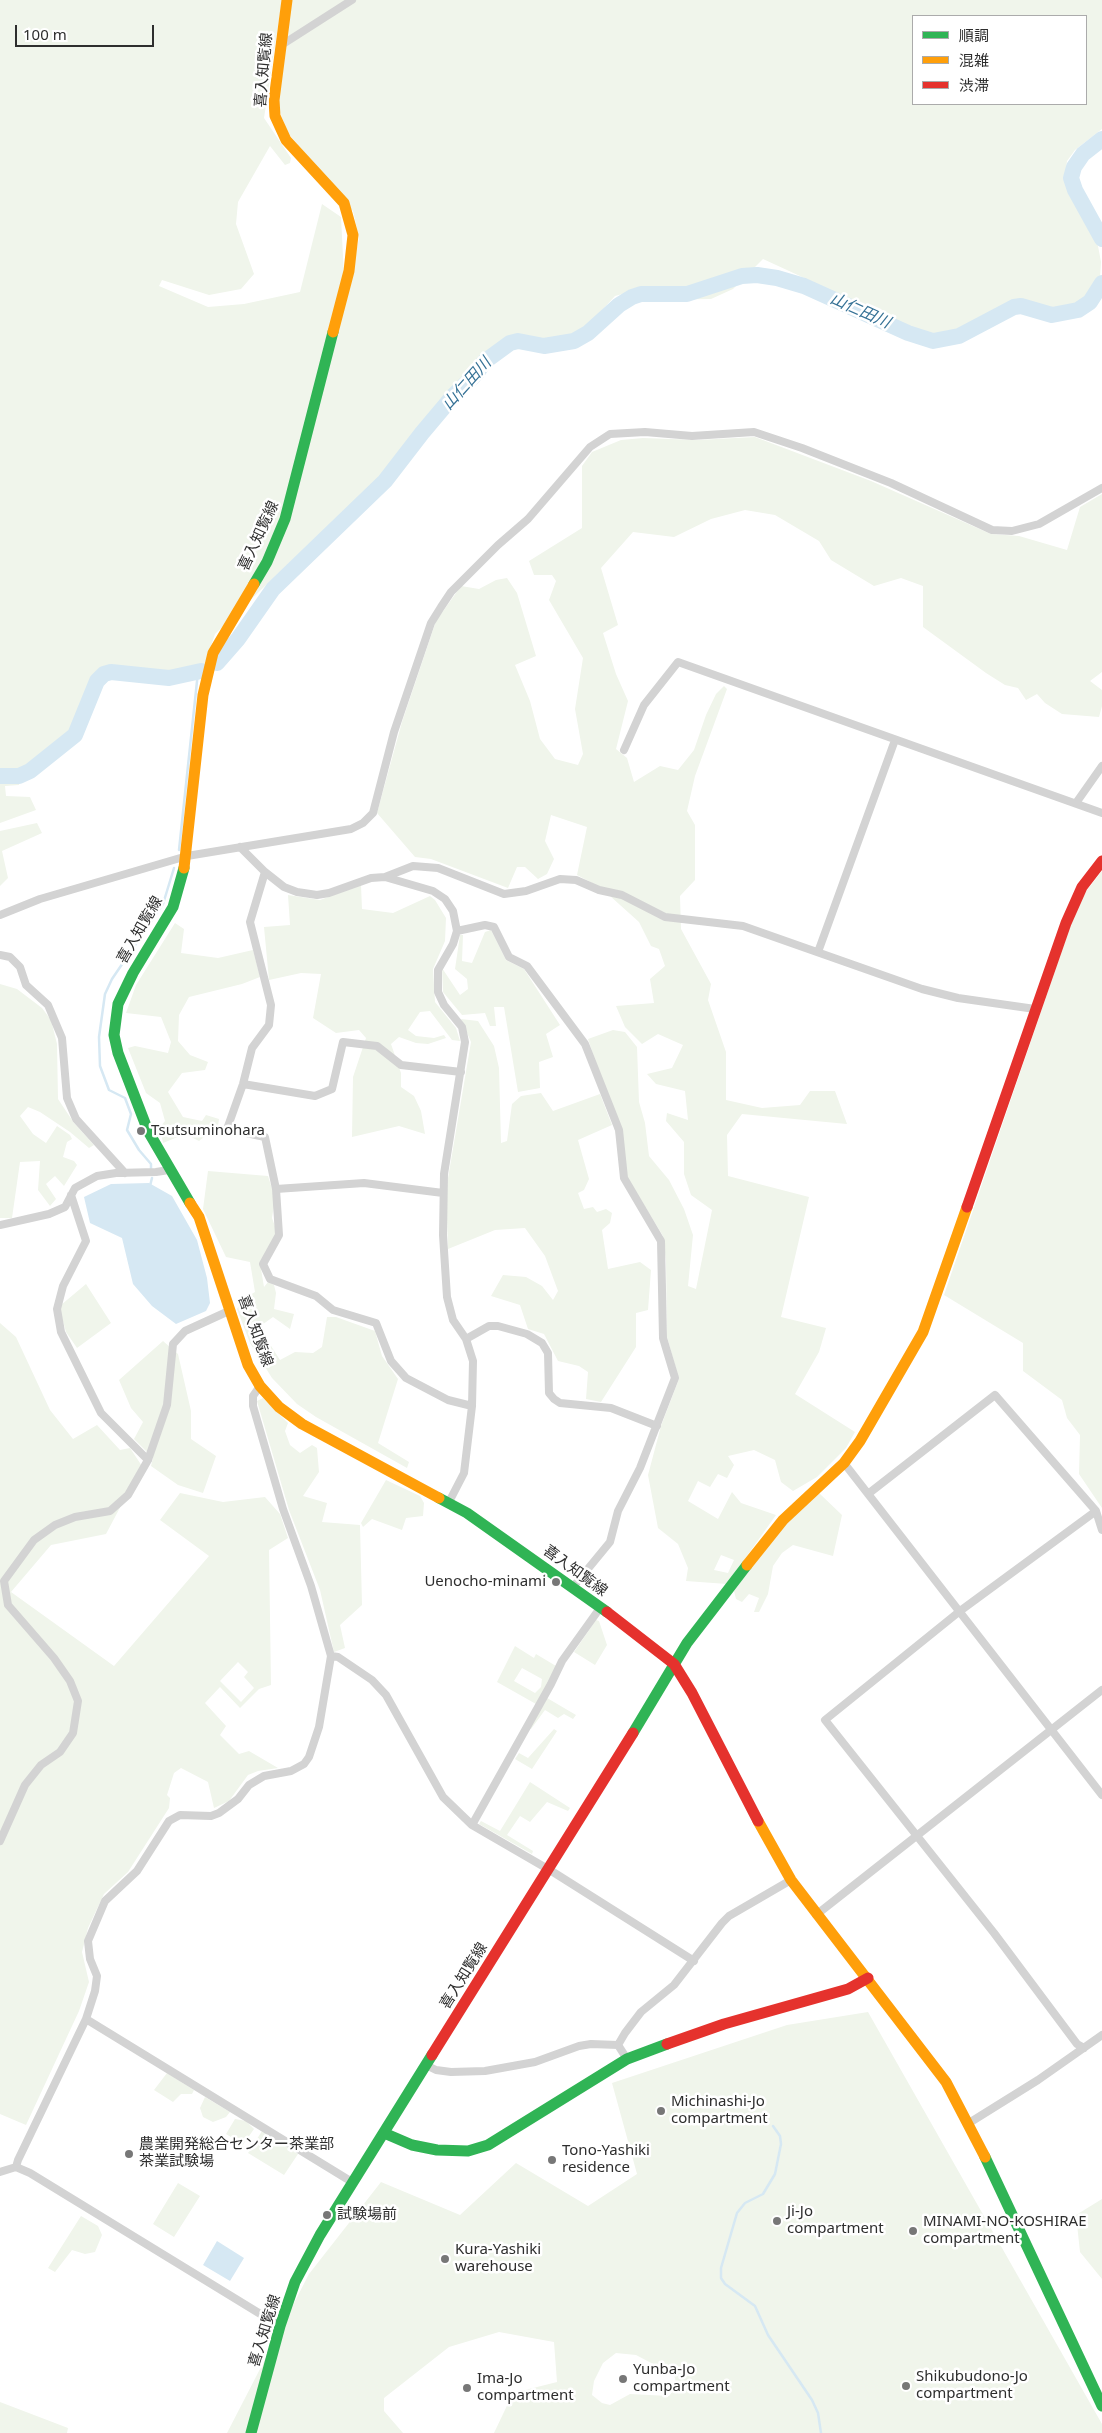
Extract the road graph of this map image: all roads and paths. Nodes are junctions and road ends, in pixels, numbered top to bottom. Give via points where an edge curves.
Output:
1 (287, 0) edge
2 (352, 0) edge
3 (280, 46) junction
4 (1102, 488) edge
5 (895, 740) junction
6 (624, 750) dead end
7 (1102, 766) edge
8 (1076, 803) junction
9 (1102, 813) edge
10 (240, 847) junction
11 (187, 856) junction
12 (1102, 861) edge
13 (265, 872) junction
14 (385, 877) junction
15 (0, 915) edge
16 (457, 931) junction
17 (818, 952) junction
18 (0, 954) edge
19 (1035, 1009) junction
20 (461, 1072) junction
21 (243, 1084) junction
22 (168, 1170) junction
23 (125, 1173) junction
24 (276, 1189) junction
25 (443, 1193) junction
26 (71, 1195) junction
27 (0, 1225) edge
28 (230, 1310) junction
29 (466, 1339) junction
30 (260, 1386) junction
31 (472, 1406) junction
32 (657, 1426) junction
33 (148, 1460) junction
34 (844, 1463) junction
35 (868, 1494) junction
36 (449, 1502) junction
37 (1096, 1510) junction
38 (1102, 1530) edge
39 (573, 1587) junction
40 (600, 1608) junction
41 (960, 1611) junction
42 (331, 1656) junction
43 (674, 1664) junction
44 (1102, 1690) edge
45 (1053, 1729) junction
46 (1102, 1795) edge
47 (472, 1825) junction
48 (916, 1837) junction
49 (0, 1841) edge
50 (548, 1869) junction
51 (791, 1880) junction
52 (816, 1915) junction
53 (694, 1961) junction
54 (868, 1978) junction
55 (86, 2019) junction
56 (1102, 2034) edge
57 (618, 2045) junction
58 (1084, 2048) junction
59 (626, 2059) junction
60 (426, 2065) junction
61 (969, 2123) junction
62 (384, 2133) junction
63 (16, 2167) junction
64 (0, 2172) edge
65 (352, 2182) junction
66 (280, 2326) junction
67 (1102, 2406) edge
68 (251, 2433) edge

1 - 3 main road, 喜入知覧線
2 - 3 street
3 - 11 main road, 喜入知覧線 via 274,100 277,122 286,140 344,203 350,219 353,250 285,519 267,562 212,653 203,695
4 - 10 street via 1039,524 1012,531 992,530 891,483 754,432 692,436 645,432 610,434 590,447 528,519 498,544 452,592 431,623 394,732 373,813 351,829
5 - 6 street via 678,662 644,705
5 - 8 street
5 - 17 street
7 - 8 street
8 - 9 street
10 - 11 street
10 - 13 street
11 - 15 street via 40,899
11 - 22 main road, 喜入知覧線 via 173,907 125,988 118,1004 115,1026 118,1053 148,1131
12 - 19 main road via 1074,903
13 - 14 street via 284,887 317,895 371,878
13 - 21 street via 250,922 271,1005 269,1025 252,1048
14 - 16 street via 445,899 453,911
14 - 17 street via 413,866 438,868 504,894 560,879 576,880 622,895 665,917 744,926
16 - 20 street via 438,970 438,992 462,1027 465,1042
16 - 32 street via 485,924 494,927 510,957 527,966 585,1044 619,1130 624,1178 661,1241 663,1338 675,1378
17 - 19 street via 922,989 958,998
18 - 23 street via 10,957 20,967 26,985 48,1005 62,1038 67,1098 76,1119
19 - 34 main road via 923,1332 887,1397
20 - 21 street via 401,1065 377,1046 343,1042 332,1089 315,1096
20 - 25 street
21 - 24 street via 227,1129 265,1137
22 - 23 street
22 - 28 main road, 喜入知覧線 via 199,1217
23 - 26 street via 97,1176 75,1188
24 - 25 street via 364,1183
24 - 31 street via 280,1235 263,1264 270,1279 316,1296 333,1310 376,1323 391,1361 406,1378 448,1400
25 - 29 street via 447,1297 453,1320
26 - 27 street via 65,1207 49,1214
26 - 33 street via 86,1241 63,1286 57,1308 60,1332 101,1412
28 - 30 main road, 喜入知覧線 via 248,1365
28 - 33 street via 184,1332 173,1344 167,1405
29 - 31 street via 473,1361
29 - 32 street via 489,1326 527,1334 542,1343 548,1353 549,1393 554,1399 611,1408
30 - 36 main road, 喜入知覧線 via 279,1407 302,1424
30 - 42 street via 252,1396 254,1406 283,1509 311,1586
31 - 36 street via 464,1473
32 - 39 street via 618,1510 610,1542
33 - 49 street via 128,1496 110,1510 55,1525 34,1540 4,1582 8,1605 54,1658 70,1681 78,1701 73,1733 60,1752 41,1765 25,1785
34 - 35 street
34 - 43 main road via 783,1520 705,1617
35 - 37 street via 995,1395
35 - 41 street
36 - 39 main road, 喜入知覧線
37 - 38 street
37 - 41 street
39 - 40 main road, 喜入知覧線
40 - 43 main road, 喜入知覧線
40 - 47 street via 562,1661
41 - 45 street
41 - 48 street via 825,1720
42 - 47 street via 338,1657 372,1680 386,1695 443,1797
42 - 55 street via 319,1727 304,1764 290,1771 264,1776 249,1785 219,1813 211,1816 180,1815 169,1821 137,1871 105,1901 88,1941 97,1976
43 - 50 main road, 喜入知覧線
43 - 51 main road
44 - 45 street
45 - 46 street
45 - 48 street
47 - 50 street
48 - 52 street
48 - 58 street via 994,1933 1077,2044
50 - 53 street
50 - 60 main road, 喜入知覧線
51 - 52 main road
51 - 53 street via 729,1916
52 - 54 main road
53 - 57 street via 674,1986 641,2012
54 - 59 main road via 848,1989 724,2024
54 - 61 main road via 946,2082
55 - 63 street
55 - 65 street
56 - 58 street
57 - 59 street
57 - 60 street via 579,2046 535,2062 485,2071 451,2072
58 - 61 street
59 - 62 main road via 530,2120 488,2145 475,2149 437,2150 412,2145
60 - 62 main road, 喜入知覧線
61 - 67 main road
62 - 65 main road, 喜入知覧線
63 - 64 street
63 - 66 street
65 - 66 main road, 喜入知覧線 via 306,2258
66 - 68 main road, 喜入知覧線

